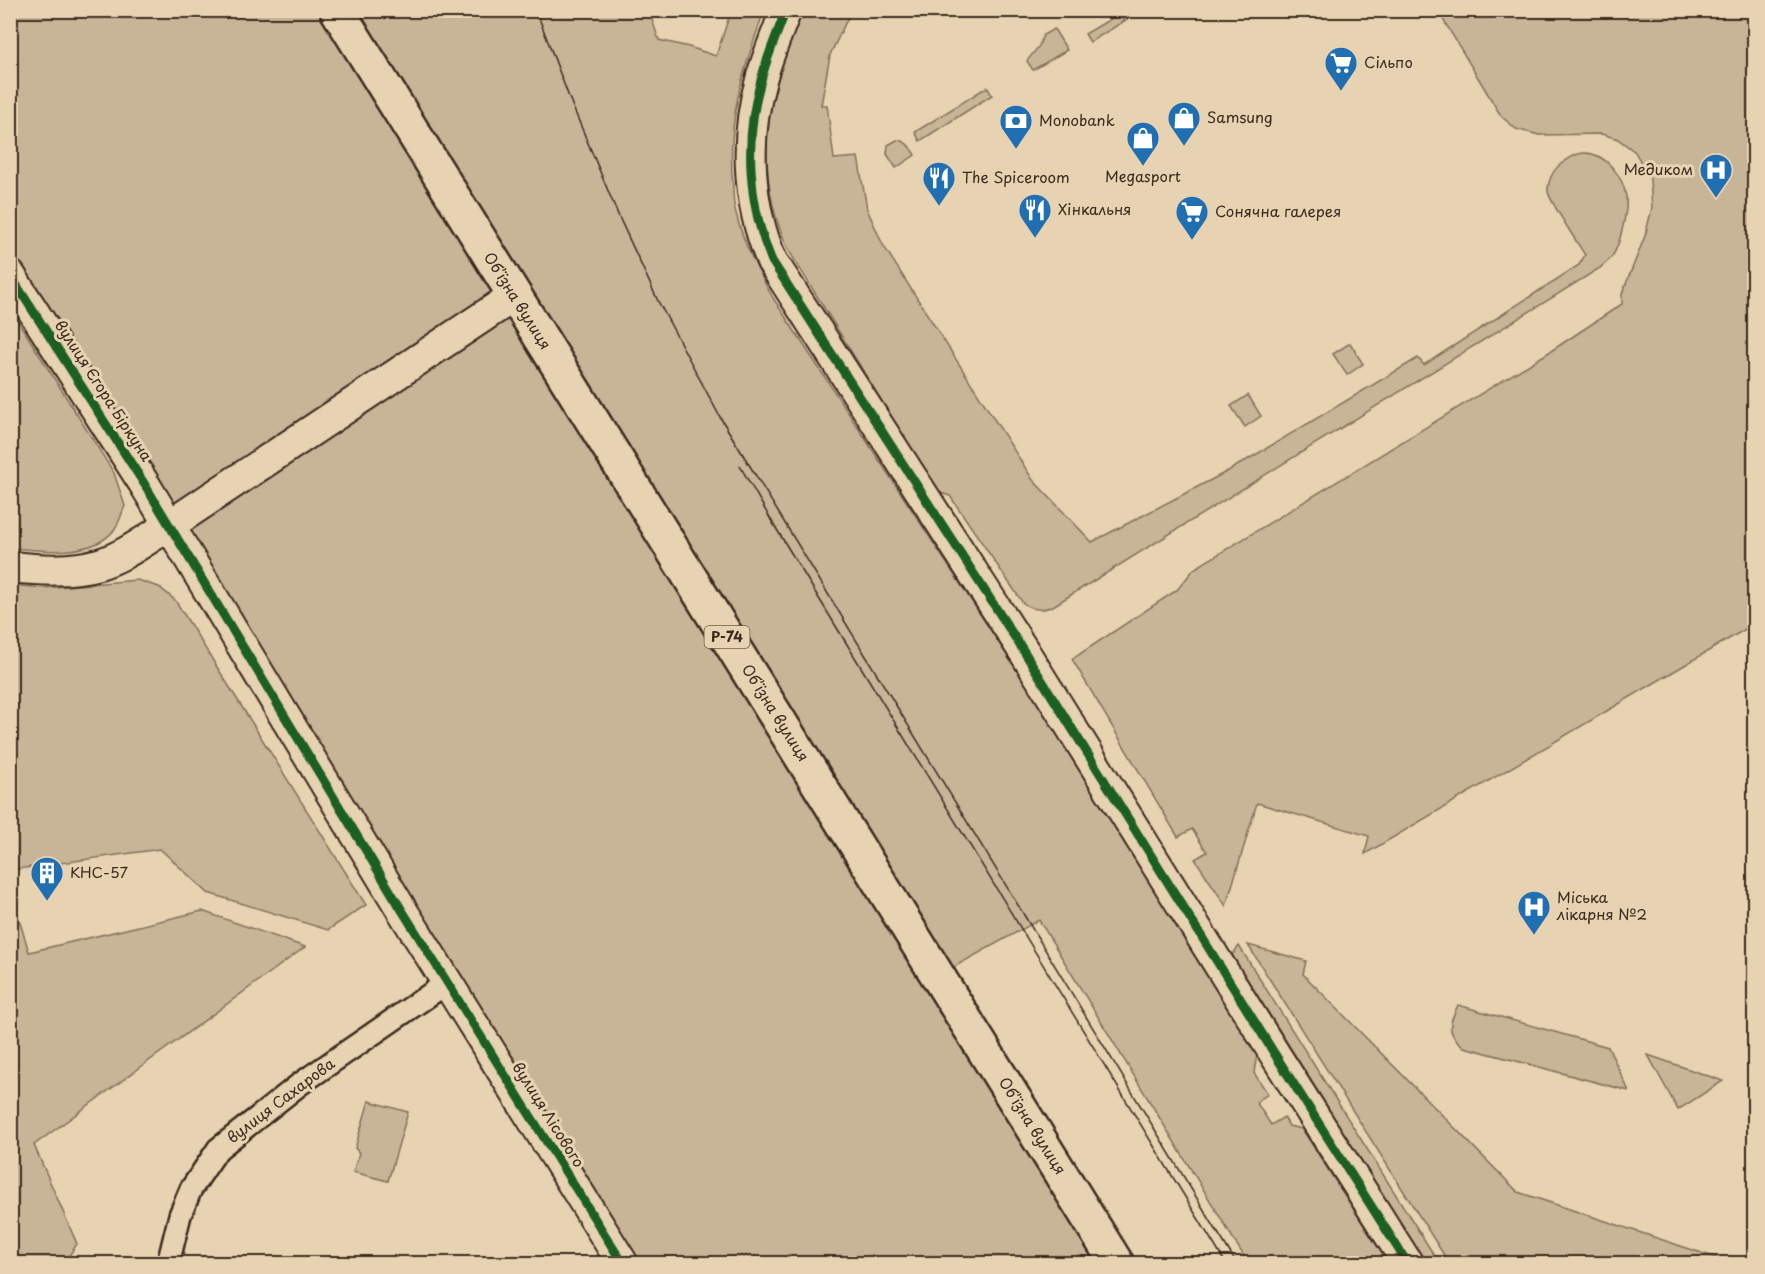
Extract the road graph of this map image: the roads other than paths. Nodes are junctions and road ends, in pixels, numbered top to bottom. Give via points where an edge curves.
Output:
1 (338, 10) edge
2 (786, 10) edge
3 (10, 275) edge
4 (514, 296) junction
5 (170, 525) junction
6 (10, 567) edge
7 (448, 982) junction
8 (168, 1263) edge
9 (623, 1263) edge
10 (1116, 1263) edge
11 (1408, 1263) edge

1 - 4 main road, Обʼїзна вулиця / Р-74
2 - 11 street via 760,81 750,136 755,210 772,261 1025,653
3 - 5 street, вулиця Єгора Біркуна
4 - 5 street
4 - 10 main road, Обʼїзна вулиця / Р-74
5 - 6 street via 101,563 42,571
5 - 7 street, вулиця Єгора Біркуна
7 - 8 street, вулиця Сахарова via 300,1084 218,1149 191,1189
7 - 9 street, вулиця Лісового

